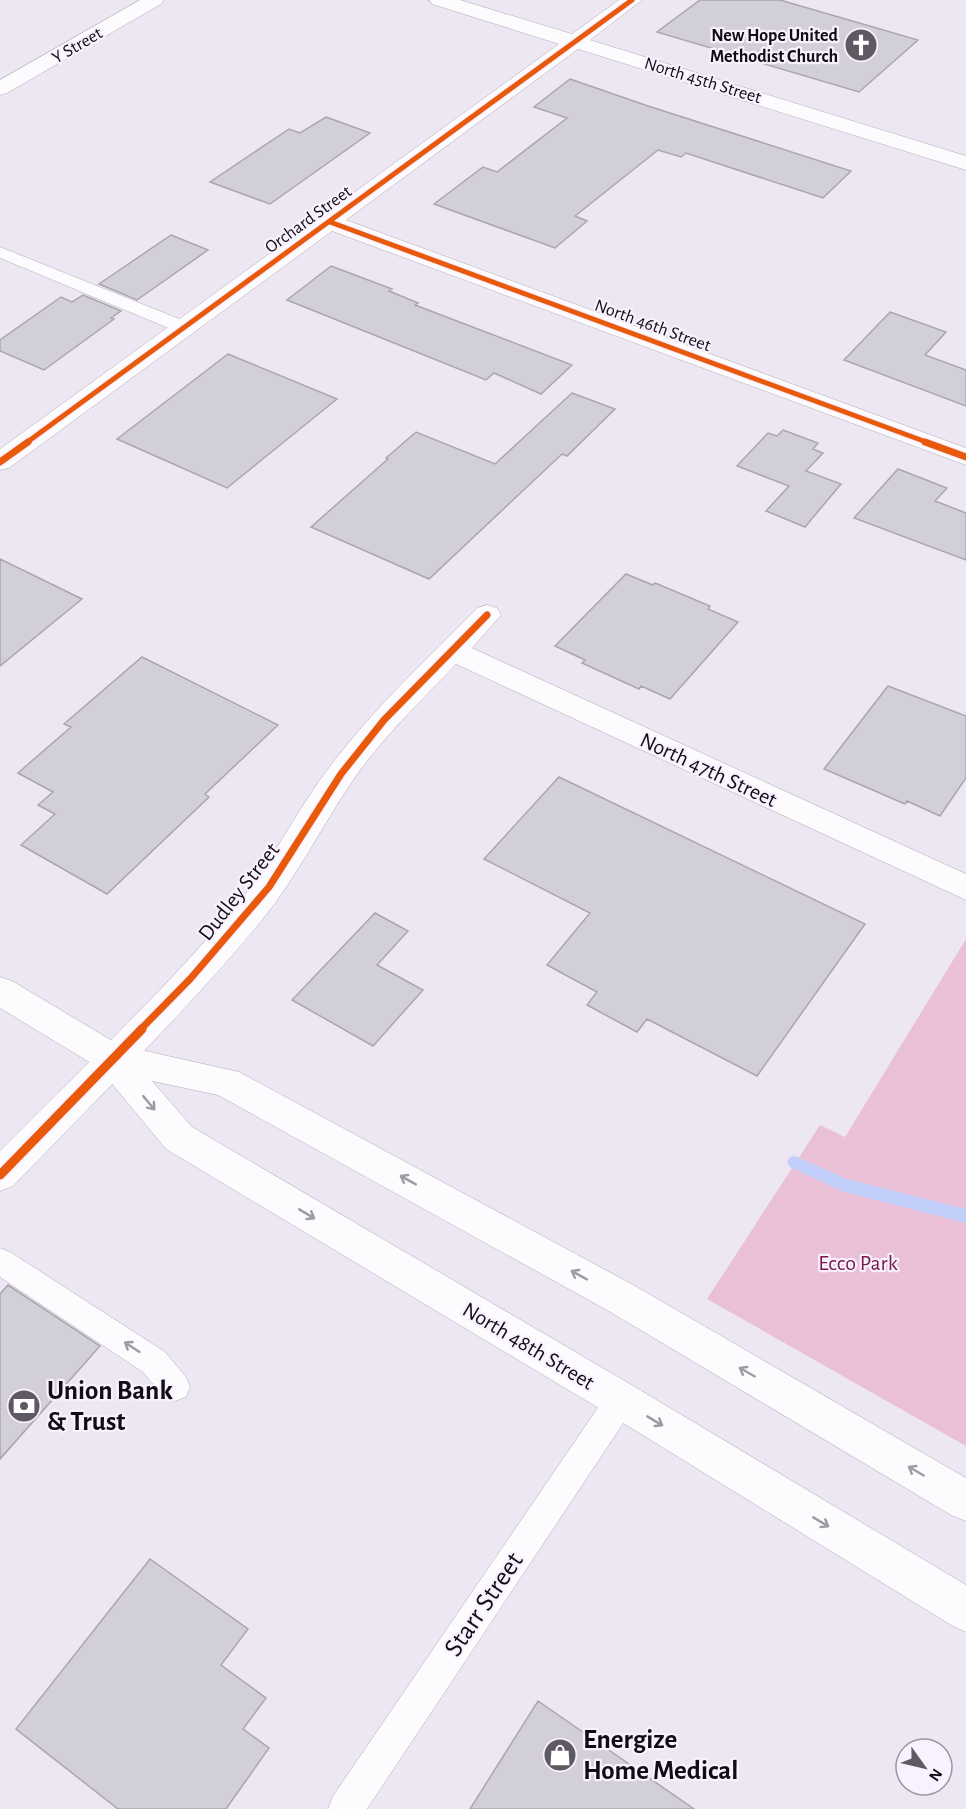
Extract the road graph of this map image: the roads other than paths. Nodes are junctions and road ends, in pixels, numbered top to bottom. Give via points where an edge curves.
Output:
1 (154, 0) edge
2 (439, 0) edge
3 (632, 0) edge
4 (576, 41) junction
5 (0, 90) edge
6 (966, 163) edge
7 (330, 222) junction
8 (0, 252) edge
9 (185, 328) junction
10 (966, 457) edge
11 (0, 462) edge
12 (487, 615) dead end
13 (452, 650) junction
14 (966, 888) edge
15 (0, 991) edge
16 (111, 1058) junction
17 (0, 1175) edge
18 (0, 1261) edge
19 (175, 1387) dead end
20 (621, 1400) junction
21 (966, 1501) edge
22 (966, 1610) edge
23 (346, 1809) edge

1 - 5 street, Y Street
2 - 4 street, North 45th Street
3 - 4 street, Orchard Street
4 - 6 street, North 45th Street
4 - 7 street, Orchard Street
7 - 9 street, Orchard Street
7 - 10 street, North 46th Street
8 - 9 lane
9 - 11 street, Orchard Street
12 - 13 street, Dudley Street
13 - 14 street, North 47th Street
13 - 16 street, Dudley Street via 384,720 341,774 250,911 191,978
15 - 16 street, North 48th Street
16 - 17 street, Dudley Street
16 -> 20 street, North 48th Street via 179,1138
21 -> 16 street, North 48th Street via 621,1298 226,1082
19 -> 18 lane via 154,1362
20 -> 22 street, North 48th Street
20 - 23 lane, Starr Street

